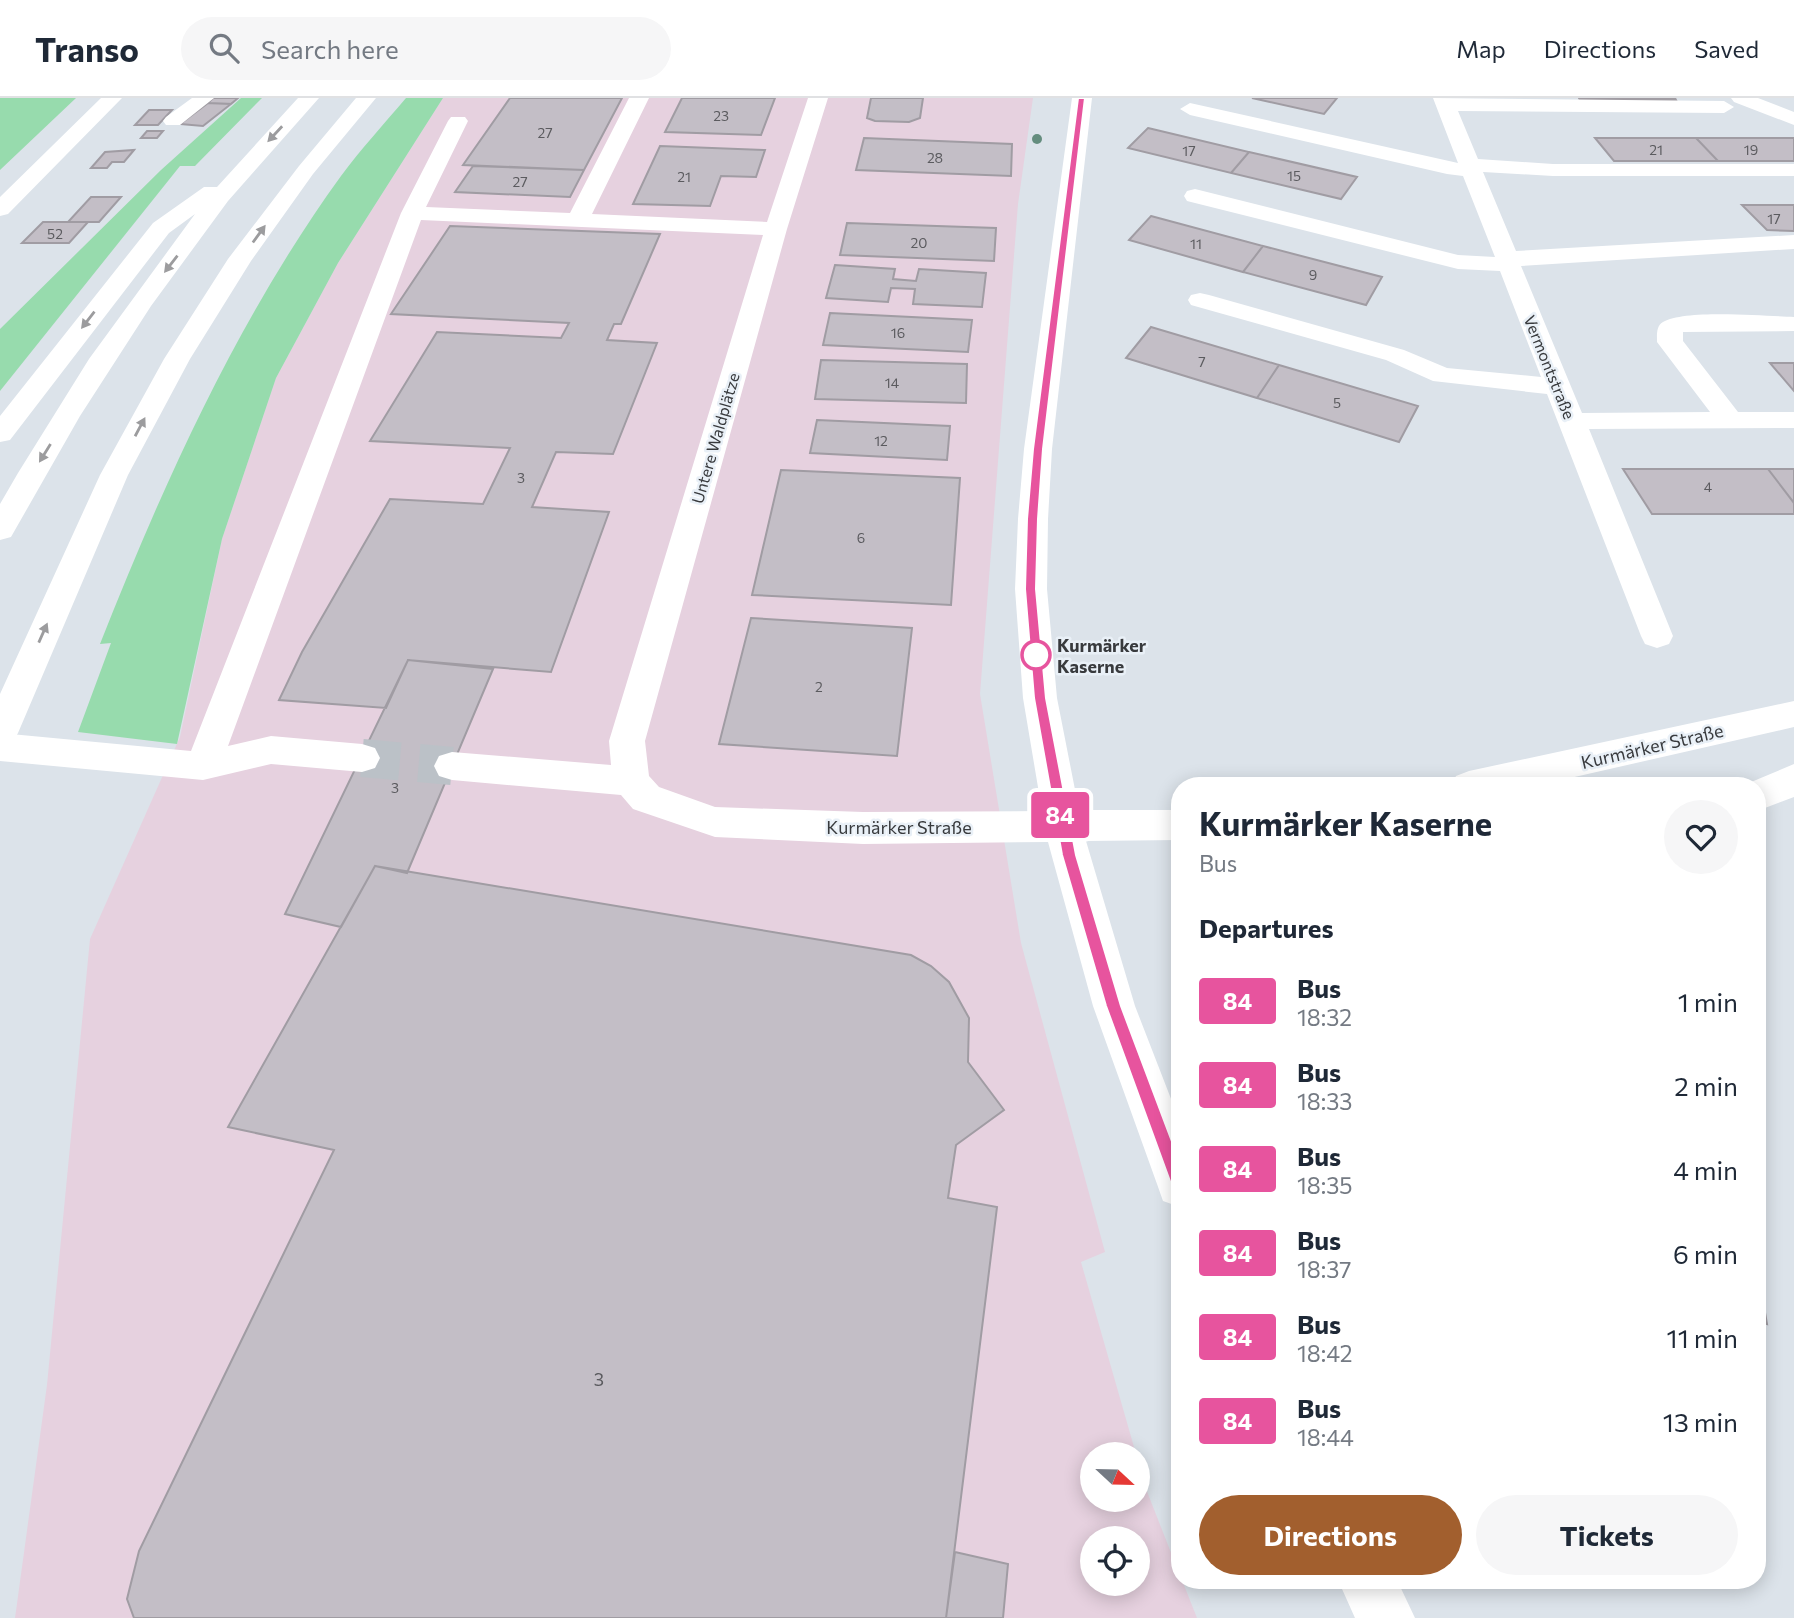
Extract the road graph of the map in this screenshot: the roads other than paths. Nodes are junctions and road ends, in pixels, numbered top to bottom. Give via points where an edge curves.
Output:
1 (112, 98) edge
2 (204, 98) edge
3 (309, 98) edge
4 (366, 98) edge
5 (639, 98) edge
6 (818, 98) edge
7 (1082, 98) edge
8 (1445, 102) edge
9 (1732, 102) edge
10 (1190, 109) dead end
11 (1794, 119) edge
12 (173, 121) dead end
13 (458, 121) dead end
14 (1471, 167) junction
15 (1794, 170) edge
16 (242, 171) junction
17 (1195, 196) dead end
18 (0, 209) edge
19 (412, 213) junction
20 (578, 219) junction
21 (776, 229) junction
22 (1794, 242) edge
23 (1508, 262) junction
24 (1200, 300) dead end
25 (1794, 324) edge
26 (1558, 387) junction
27 (1730, 420) junction
28 (1794, 420) edge
29 (1572, 421) junction
30 (0, 434) edge
31 (0, 530) edge
32 (1657, 636) dead end
33 (1794, 714) edge
34 (0, 733) edge
35 (0, 747) edge
36 (362, 758) tunnel mouth
37 (203, 766) junction
38 (452, 766) tunnel mouth
39 (1510, 777) edge
40 (1794, 778) edge
41 (631, 781) junction
42 (1766, 793) edge
43 (1171, 825) edge
44 (1171, 1160) edge
45 (1371, 1589) edge
46 (1386, 1618) edge

1 - 18 main road
2 - 12 main road
3 -> 16 main road
34 -> 4 main road via 114,475 177,359 240,259
5 - 20 main road
6 - 21 main road, Untere Waldplätze
7 - 44 main road via 1033,519 1031,589 1040,698 1069,855 1114,1006
8 - 9 main road
8 - 14 main road, Vermontstraße
9 - 11 main road
10 - 14 main road via 1447,168
13 - 19 main road
14 - 15 main road
14 - 23 main road, Vermontstraße
16 -> 30 main road via 161,228
16 -> 31 main road via 139,304
17 - 23 main road via 1458,262
19 - 20 main road
19 - 37 main road
20 - 21 main road
21 - 41 main road, Untere Waldplätze via 627,741
22 - 23 main road
23 - 26 main road, Vermontstraße
24 - 26 main road via 1395,355 1442,375
25 - 27 main road via 1685,323 1671,328 1670,342
26 - 29 main road, Vermontstraße
27 - 28 main road
27 - 29 main road
29 - 32 main road, Vermontstraße
33 - 39 main road, Kurmärker Straße
35 - 37 main road
36 - 37 main road via 271,750
38 - 41 main road
40 - 42 main road
41 - 43 main road, Kurmärker Straße via 646,798 715,822 911,828
45 - 46 main road

